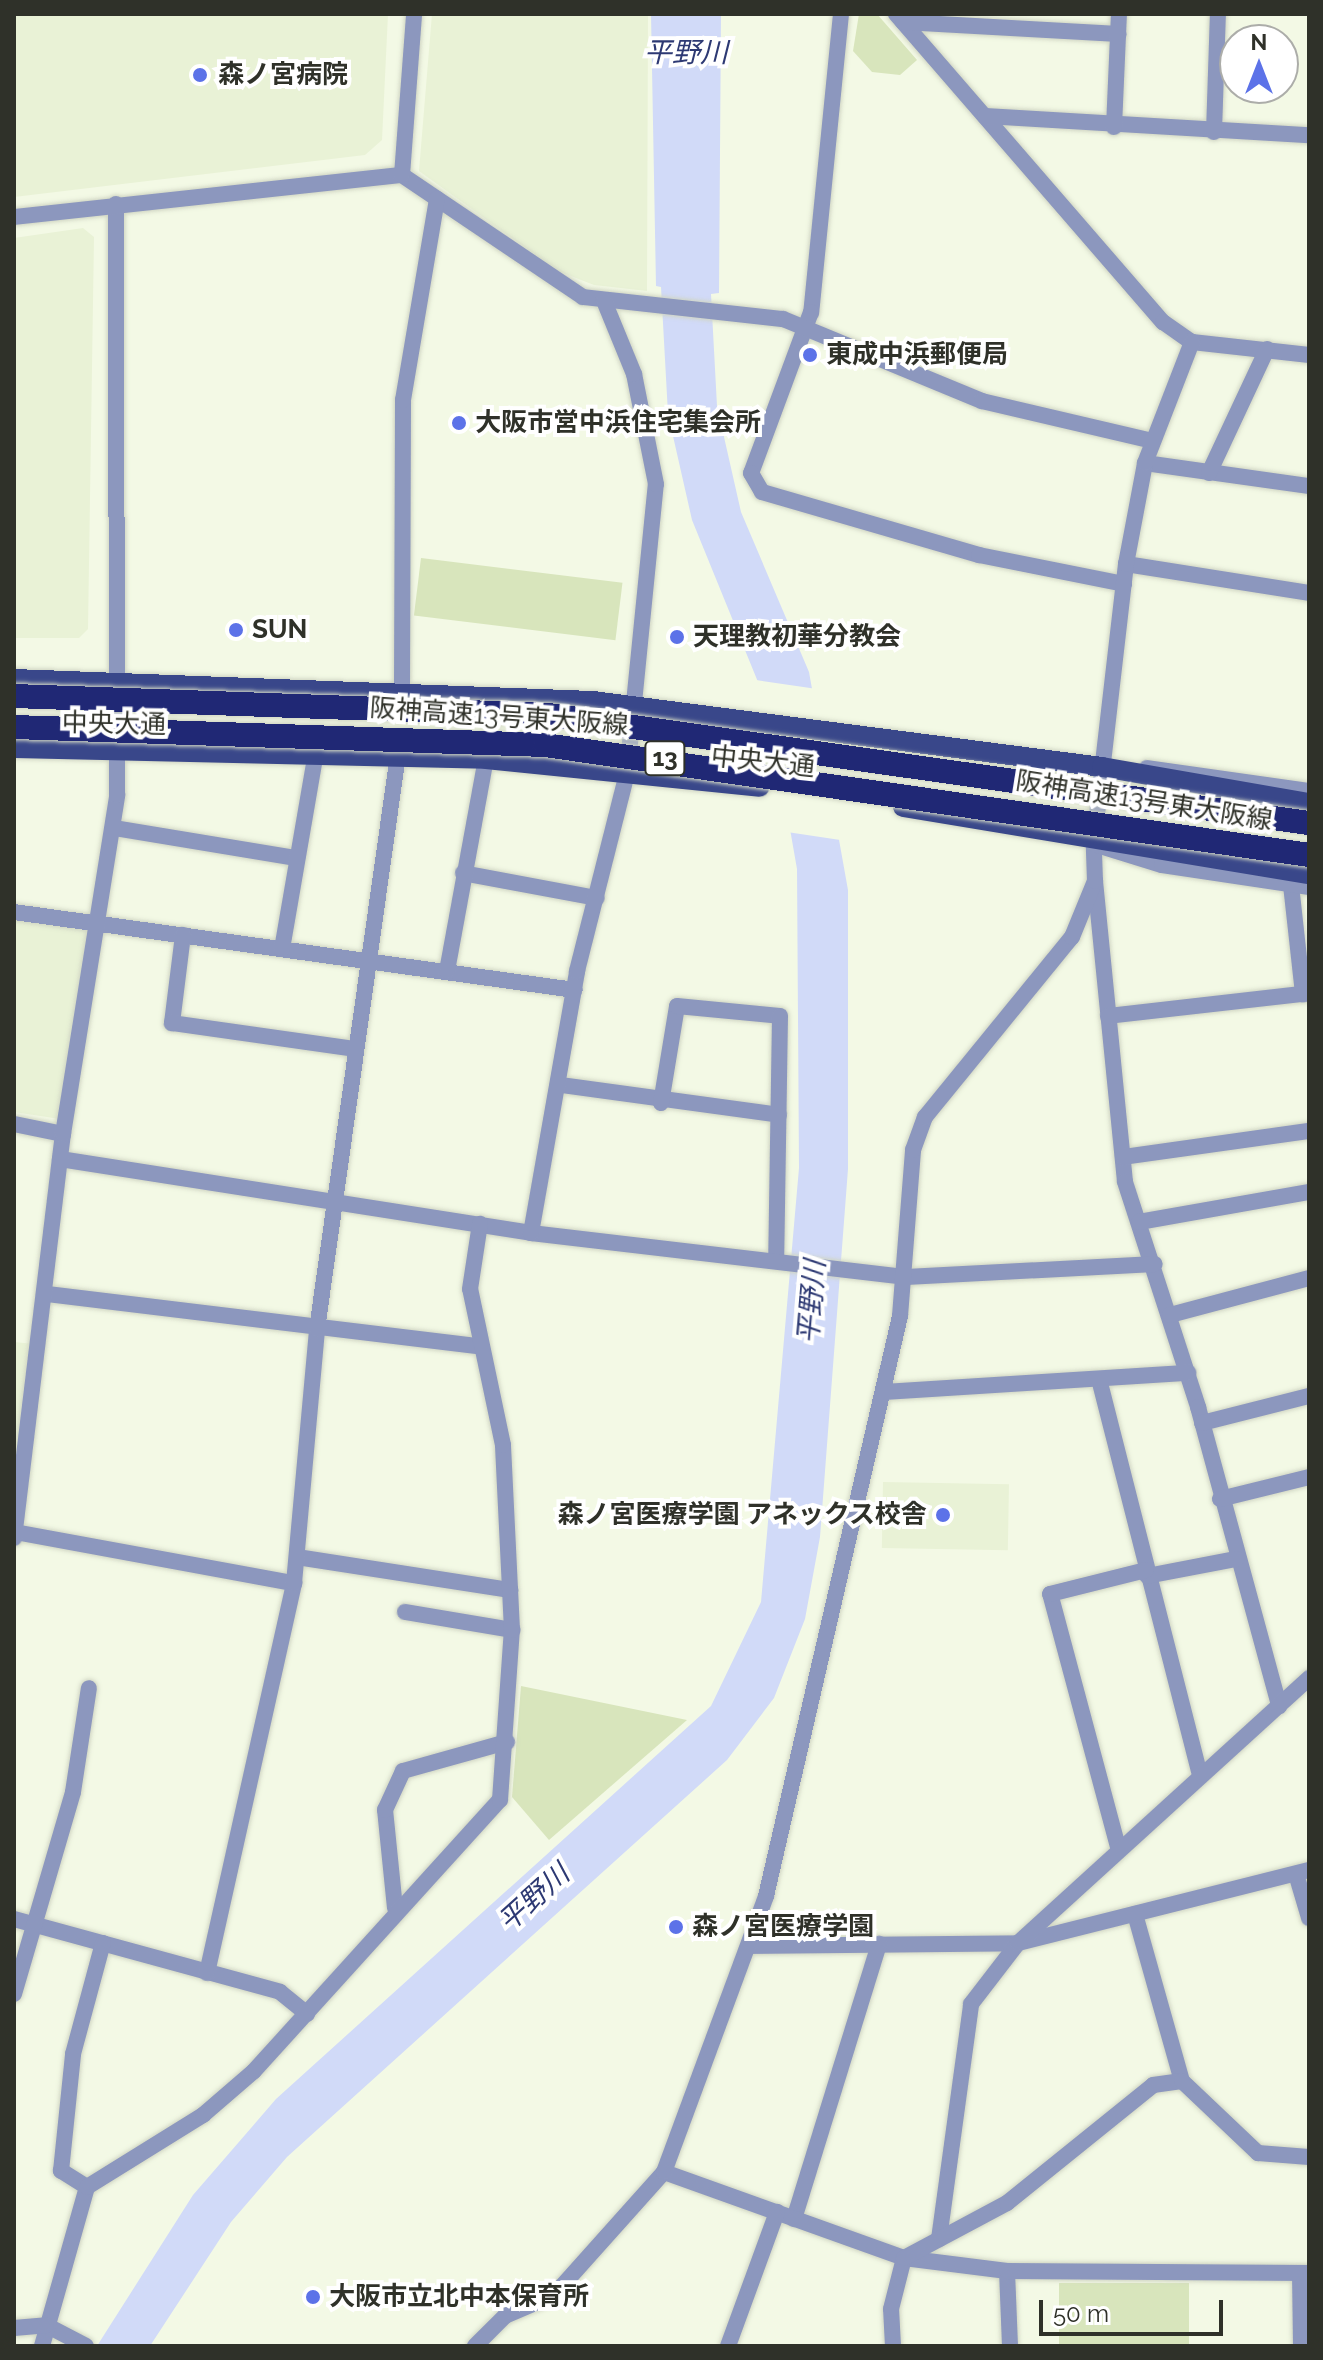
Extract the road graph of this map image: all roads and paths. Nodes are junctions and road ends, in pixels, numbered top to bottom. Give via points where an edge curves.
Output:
1 (414, 14) edge
2 (841, 14) edge
3 (1119, 14) edge
4 (1218, 14) edge
5 (900, 18) edge
6 (1119, 34) junction
7 (985, 116) junction
8 (1114, 127) junction
9 (1214, 132) junction
10 (1309, 135) edge
11 (402, 175) junction
12 (437, 199) junction
13 (116, 204) junction
14 (14, 217) edge
15 (604, 301) junction
16 (802, 326) junction
17 (1192, 342) junction
18 (1267, 349) junction
19 (1309, 355) edge
20 (1152, 441) junction
21 (1145, 463) junction
22 (1209, 473) junction
23 (1309, 486) edge
24 (1126, 564) junction
25 (1124, 584) junction
26 (1309, 593) edge
27 (14, 679) edge
28 (113, 679) junction
29 (402, 689) junction
30 (14, 696) edge
31 (634, 709) junction
32 (14, 727) edge
33 (14, 748) edge
34 (116, 750) junction
35 (316, 753) junction
36 (398, 755) junction
37 (486, 759) junction
38 (1102, 767) junction
39 (627, 773) junction
40 (1309, 791) edge
41 (1309, 803) edge
42 (1309, 823) edge
43 (114, 828) junction
44 (1094, 844) junction
45 (1309, 855) edge
46 (295, 858) junction
47 (463, 873) junction
48 (1300, 879) edge
49 (1095, 881) junction
50 (1309, 887) edge
51 (597, 898) junction
52 (14, 912) edge
53 (100, 923) junction
54 (183, 935) junction
55 (282, 949) junction
56 (367, 961) junction
57 (447, 971) junction
58 (575, 990) junction
59 (1306, 994) edge
60 (1108, 1016) junction
61 (355, 1049) junction
62 (561, 1085) junction
63 (661, 1103) junction
64 (779, 1115) junction
65 (14, 1124) edge
66 (1309, 1131) edge
67 (63, 1134) junction
68 (1123, 1157) junction
69 (60, 1159) junction
70 (1309, 1192) edge
71 (334, 1198) junction
72 (1139, 1222) junction
73 (480, 1224) junction
74 (531, 1233) junction
75 (780, 1261) junction
76 (1155, 1264) junction
77 (906, 1277) junction
78 (1309, 1278) edge
79 (47, 1294) junction
80 (1170, 1315) junction
81 (317, 1329) junction
82 (479, 1346) junction
83 (1188, 1373) junction
84 (1100, 1383) junction
85 (884, 1392) junction
86 (1309, 1396) edge
87 (1202, 1423) junction
88 (1309, 1477) edge
89 (1220, 1499) junction
90 (15, 1535) edge
91 (297, 1557) junction
92 (1236, 1559) junction
93 (1146, 1573) junction
94 (294, 1583) junction
95 (510, 1590) junction
96 (405, 1612) dead end
97 (512, 1630) junction
98 (1309, 1678) edge
99 (89, 1688) dead end
100 (1279, 1706) junction
101 (507, 1742) junction
102 (1199, 1772) junction
103 (1118, 1847) junction
104 (1303, 1872) edge
105 (395, 1908) junction
106 (1135, 1914) junction
107 (1309, 1918) edge
108 (14, 1919) edge
109 (35, 1924) junction
110 (103, 1943) junction
111 (1018, 1943) junction
112 (879, 1944) junction
113 (752, 1946) junction
114 (207, 1973) junction
115 (14, 1994) edge
116 (307, 2014) junction
117 (1182, 2081) junction
118 (1306, 2153) edge
119 (664, 2172) junction
120 (87, 2187) junction
121 (786, 2216) junction
122 (939, 2239) junction
123 (904, 2258) junction
124 (1007, 2271) junction
125 (1304, 2273) edge
126 (46, 2325) junction
127 (14, 2328) edge
128 (42, 2346) edge
129 (86, 2346) edge
130 (475, 2346) edge
131 (728, 2346) edge
132 (893, 2346) edge
133 (1010, 2346) edge
134 (1301, 2346) edge

1 - 11 street
2 - 16 street via 811,312
3 - 6 street
4 - 9 street
5 - 6 street
5 - 7 street
6 - 8 street
7 - 8 street
7 - 17 street via 1163,322
8 - 9 street
9 - 10 street
11 - 12 street
11 - 13 street
12 - 15 street via 564,288
12 - 29 street via 403,400
13 - 14 street
13 - 28 street
15 - 16 street via 713,310
15 - 31 street via 634,374 656,484
16 - 20 street via 982,401
16 - 25 street via 751,473 762,492 979,555
17 - 18 street
17 - 20 street
18 - 19 street
18 - 22 street
20 - 21 street
21 - 22 street
21 - 24 street
22 - 23 street
24 - 25 street
24 - 26 street
25 - 38 street
27 - 28 main road, 中央大通
28 - 29 main road, 中央大通
28 - 34 street
29 - 31 main road, 中央大通
30 - 42 highway, 阪神高速13号東大阪線 / 13, bridge via 564,716
31 - 38 main road, 中央大通
31 - 39 street
32 - 45 highway, 阪神高速13号東大阪線 / 13, bridge via 545,745
33 - 34 main road, 中央大通
34 - 35 main road, 中央大通
34 - 43 street
35 - 36 main road, 中央大通
35 - 46 street
36 - 37 main road, 中央大通
36 - 56 street
37 - 39 main road, 中央大通
37 - 47 street
38 - 40 street via 1186,768
38 - 41 main road, 中央大通
38 - 44 street
39 - 44 main road, 中央大通 via 862,800
39 - 51 street
43 - 46 street
43 - 53 street
44 - 48 main road, 中央大通 via 1243,864
44 - 48 street via 1162,865
44 - 49 street
46 - 55 street
47 - 51 street
47 - 57 street
48 - 50 street
48 - 59 street
49 - 60 street
49 - 77 street via 1072,937 925,1117 913,1150
51 - 58 street
52 - 53 street
53 - 54 street
53 - 67 street
54 - 55 street
54 - 61 street via 172,1023
55 - 56 street
56 - 57 street
56 - 61 street
57 - 58 street
58 - 62 street
59 - 60 street
60 - 68 street
61 - 71 street
62 - 63 street
62 - 74 street
63 - 64 street
63 - 64 street via 677,1006 780,1016
64 - 75 street
65 - 67 street
66 - 68 street
67 - 69 street
68 - 72 street
69 - 71 street
69 - 79 street
70 - 72 street
71 - 73 street
71 - 81 street
72 - 76 street
73 - 74 street
73 - 82 street via 470,1289
74 - 75 street
75 - 77 street
76 - 77 street
76 - 80 street
77 - 85 street
78 - 80 street
79 - 81 street
79 - 90 street
80 - 83 street
81 - 82 street
81 - 91 street
82 - 95 street via 503,1445
83 - 84 street
83 - 87 street
84 - 85 street
84 - 93 street
85 - 113 street
86 - 87 street
87 - 89 street
88 - 89 street
89 - 92 street
90 - 94 street
91 - 94 street
91 - 95 street
92 - 93 street
92 - 100 street
93 - 102 street
93 - 103 street via 1050,1594
94 - 114 street
95 - 97 street
96 - 97 street
97 - 101 street
98 - 100 street
99 - 109 street via 73,1792
100 - 102 street
101 - 105 street via 500,1800
101 - 105 street via 403,1771 385,1810
102 - 103 street
103 - 111 street
104 - 106 street
104 - 107 street
105 - 116 street
106 - 111 street
106 - 117 street
108 - 109 street
109 - 110 street
109 - 115 street
110 - 114 street
110 - 120 street via 73,2054 61,2171
111 - 112 street
111 - 122 street via 971,2004
112 - 113 street
112 - 121 street
113 - 119 street via 707,2045
114 - 116 street via 280,1992
116 - 120 street via 203,2115
117 - 118 street via 1258,2153
117 - 122 street via 1153,2085 1007,2203
119 - 121 street
119 - 130 street via 554,2295 505,2316
120 - 126 street
121 - 123 street
121 - 131 street
122 - 123 street
123 - 124 street
123 - 132 street via 891,2309
124 - 125 street
124 - 133 street
125 - 134 street
126 - 127 street
126 - 128 street
126 - 129 street

